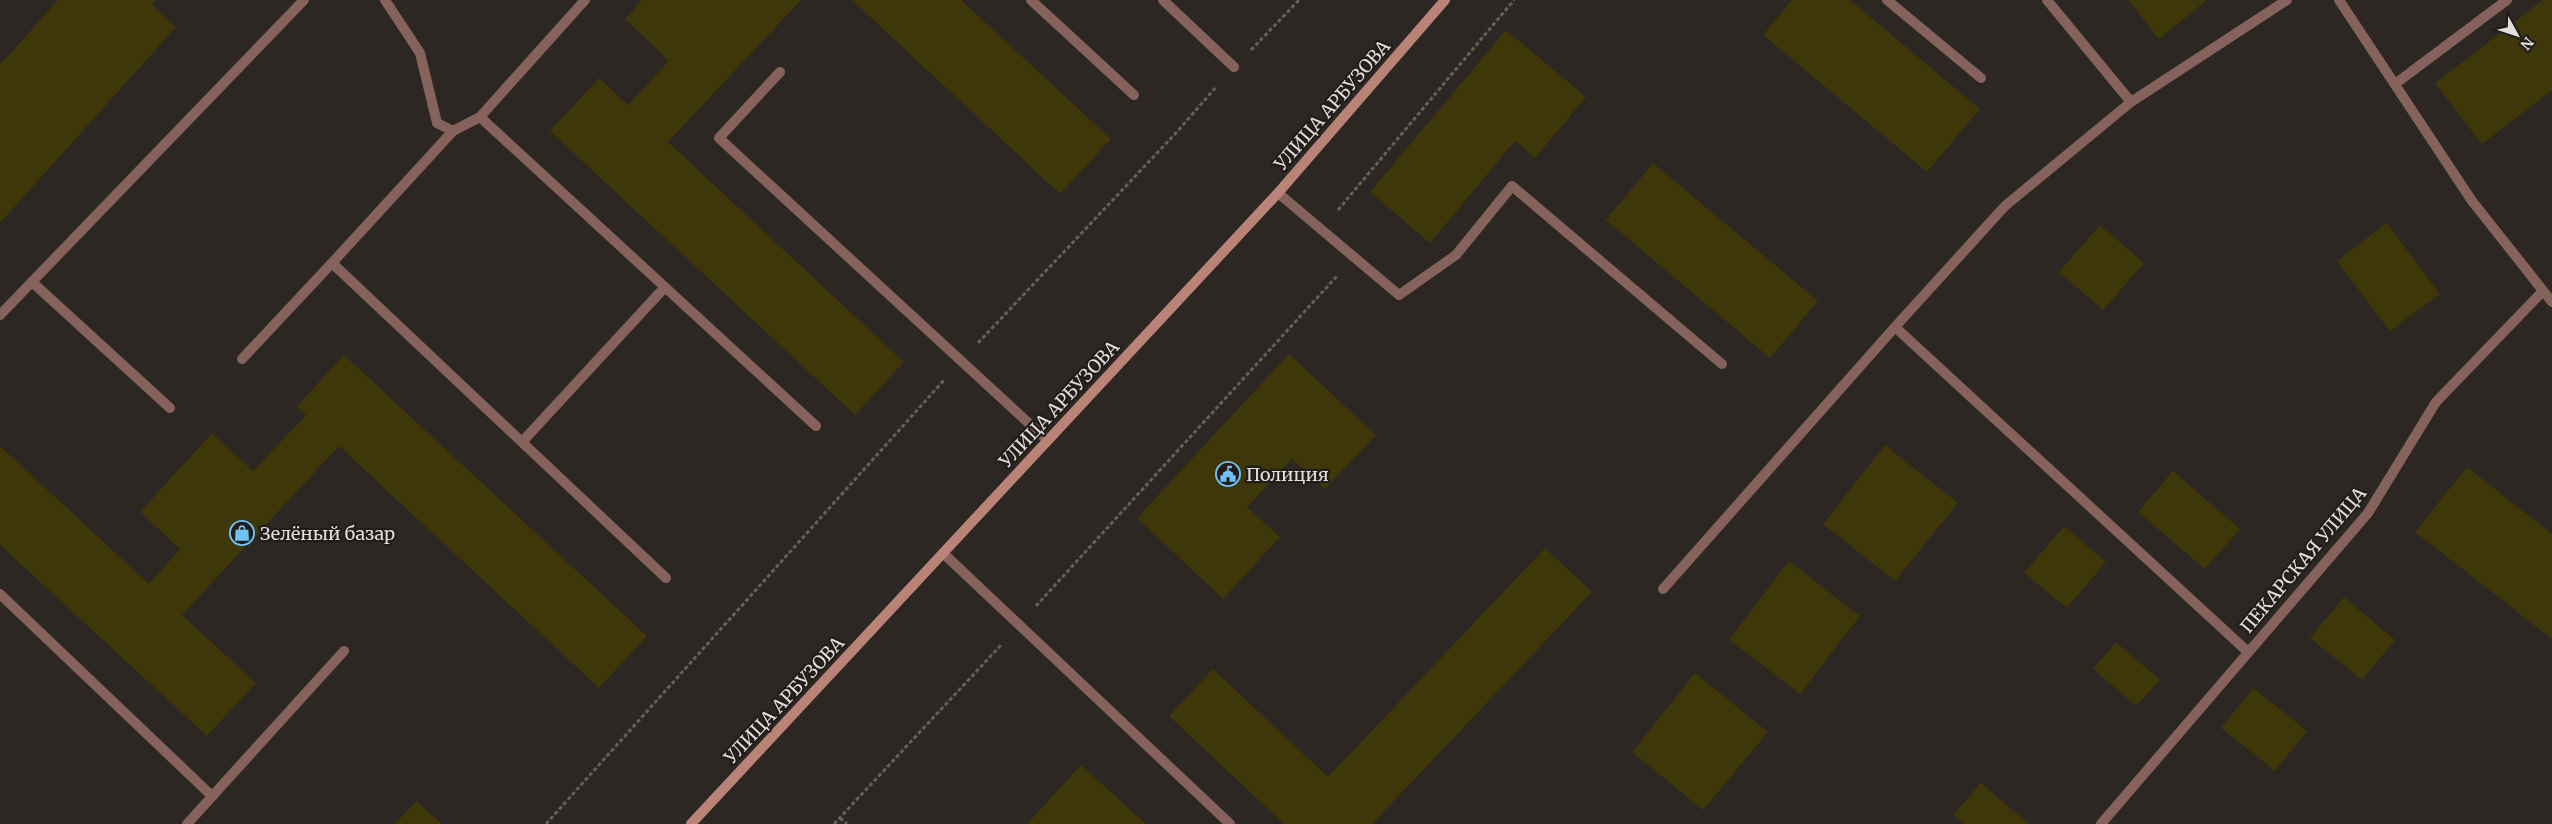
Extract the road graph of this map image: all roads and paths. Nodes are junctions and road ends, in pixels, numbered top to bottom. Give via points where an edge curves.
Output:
1 (304, 0) edge
2 (385, 0) edge
3 (585, 0) edge
4 (1031, 0) edge
5 (1163, 0) edge
6 (1299, 0) edge
7 (1445, 0) edge
8 (1514, 0) edge
9 (1887, 0) edge
10 (2047, 0) edge
11 (2287, 0) edge
12 (2339, 0) edge
13 (2506, 0) edge
14 (1234, 67) junction
15 (780, 72) dead end
16 (1981, 78) dead end
17 (2395, 84) junction
18 (1134, 95) dead end
19 (2131, 102) junction
20 (480, 117) junction
21 (453, 131) junction
22 (1278, 193) junction
23 (1321, 230) junction
24 (1355, 258) junction
25 (332, 263) junction
26 (32, 282) junction
27 (665, 287) junction
28 (2543, 291) junction
29 (2552, 302) edge
30 (0, 315) edge
31 (1895, 327) junction
32 (242, 359) dead end
33 (961, 361) junction
34 (1722, 364) dead end
35 (170, 408) dead end
36 (816, 426) dead end
37 (1047, 440) junction
38 (522, 442) junction
39 (943, 553) junction
40 (666, 578) dead end
41 (1663, 589) dead end
42 (0, 594) edge
43 (1019, 625) junction
44 (344, 650) dead end
45 (2248, 652) junction
46 (212, 796) junction
47 (840, 818) junction
48 (187, 824) edge
49 (546, 824) edge
50 (691, 824) edge
51 (834, 824) edge
52 (847, 824) edge
53 (1230, 824) edge
54 (2101, 824) edge

1 - 26 street
2 - 21 street via 420,53 437,124
3 - 20 street
4 - 18 street
5 - 14 street
6 - 14 path
7 - 22 street, УЛИЦА АРБУЗОВА
8 - 23 path
9 - 16 street
10 - 19 street
11 - 19 street
12 - 17 street
13 - 17 street
14 - 33 path
15 - 33 street via 719,138
17 - 28 street via 2472,201
19 - 31 street via 2005,206
20 - 21 street
20 - 27 street
21 - 25 street
22 - 23 street
22 - 37 street, УЛИЦА АРБУЗОВА
23 - 24 street
24 - 34 street via 1399,295 1456,255 1512,186
24 - 43 path
25 - 32 street
25 - 38 street
26 - 30 street
26 - 35 street
27 - 36 street
27 - 38 street
28 - 29 street
28 - 45 street, ПЕКАРСКАЯ УЛИЦА via 2436,402 2368,513
31 - 41 street
31 - 45 street
33 - 37 street
33 - 49 path
37 - 39 street, УЛИЦА АРБУЗОВА
38 - 40 street
39 - 43 street
39 - 50 street, УЛИЦА АРБУЗОВА
42 - 46 street
43 - 47 path
43 - 53 street
44 - 46 street
45 - 54 street, ПЕКАРСКАЯ УЛИЦА
46 - 48 street
47 - 51 path
47 - 52 path

